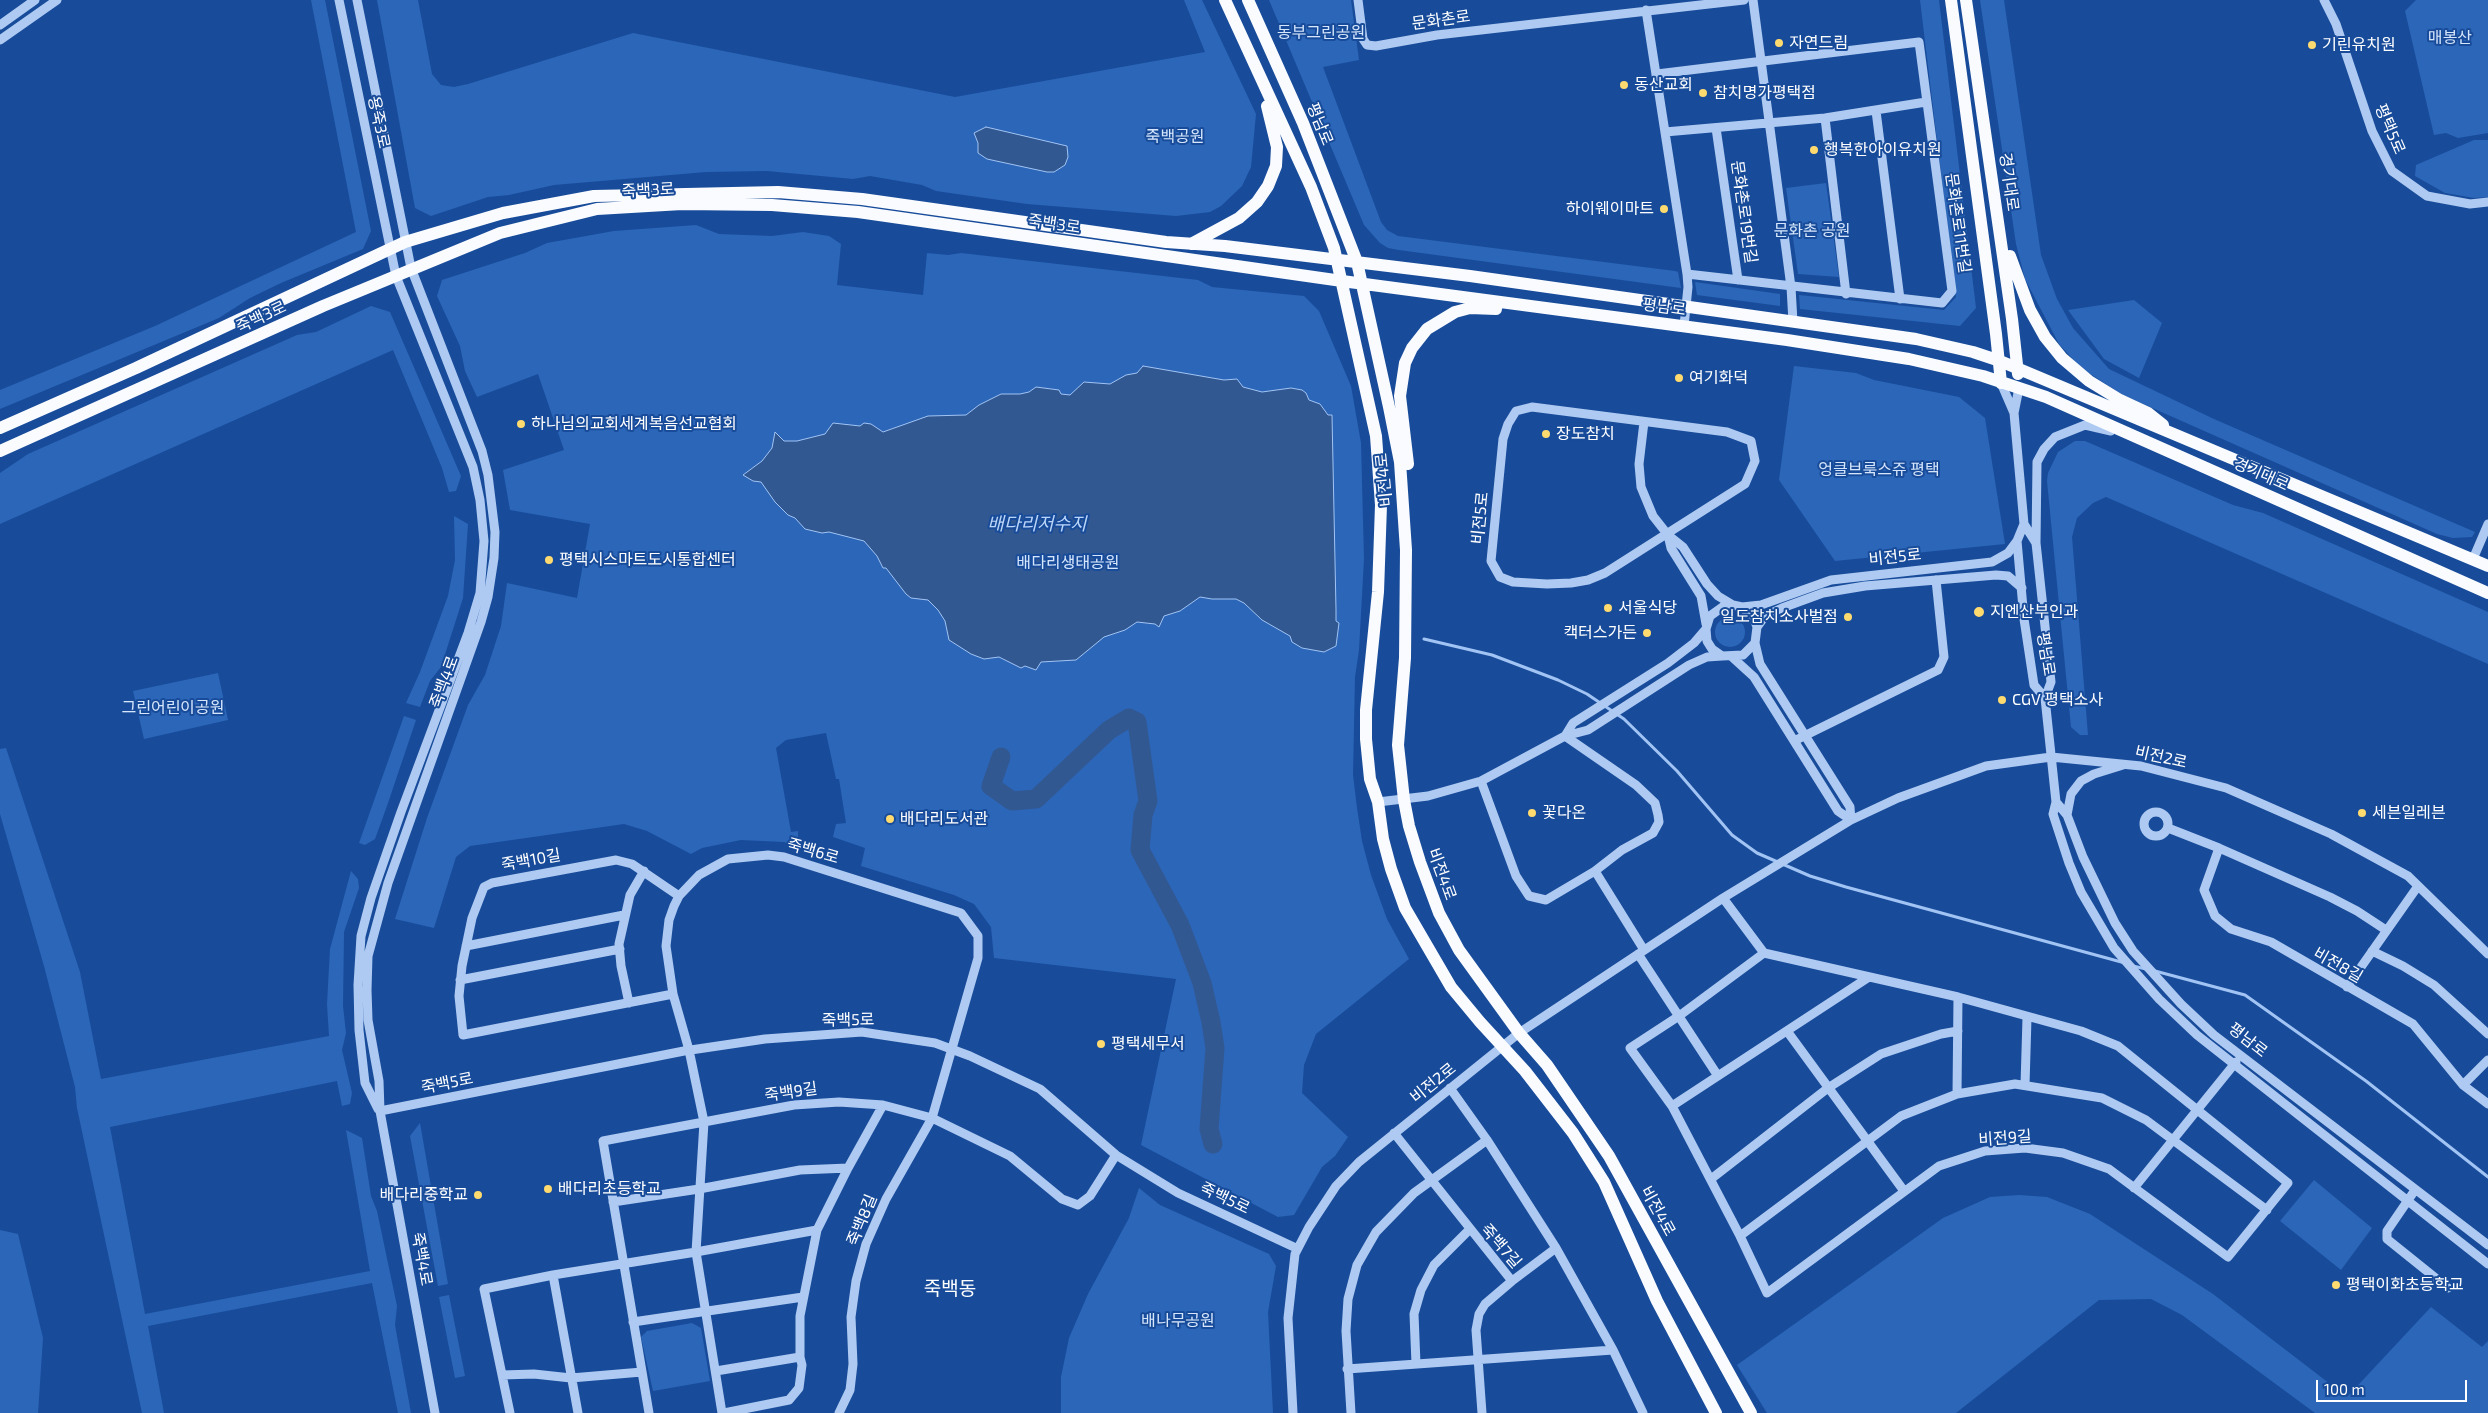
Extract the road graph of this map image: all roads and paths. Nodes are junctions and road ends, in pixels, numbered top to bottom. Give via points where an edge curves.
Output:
1 (35, 0) edge
2 (57, 0) edge
3 (339, 0) edge
4 (357, 0) edge
5 (1225, 0) edge
6 (1248, 0) edge
7 (1358, 0) edge
8 (1744, 0) edge
9 (1753, 0) edge
10 (1951, 0) edge
11 (1966, 0) edge
12 (2324, 0) edge
13 (1646, 10) junction
14 (0, 25) edge
15 (0, 40) edge
16 (1761, 62) junction
17 (1657, 74) junction
18 (1263, 84) junction
19 (1926, 102) junction
20 (1876, 111) junction
21 (1825, 118) junction
22 (1770, 124) junction
23 (1716, 128) junction
24 (1665, 132) junction
25 (2488, 202) edge
26 (1996, 207) junction
27 (405, 242) junction
28 (1191, 244) junction
29 (390, 249) junction
30 (1337, 259) junction
31 (1357, 262) junction
32 (411, 268) junction
33 (1688, 274) junction
34 (396, 276) junction
35 (1738, 280) junction
36 (1342, 281) junction
37 (1361, 284) junction
38 (1791, 287) junction
39 (1846, 294) junction
40 (1900, 299) junction
41 (1686, 307) junction
42 (1594, 314) junction
43 (1793, 322) junction
44 (1684, 326) junction
45 (2000, 361) junction
46 (2017, 368) junction
47 (2001, 383) junction
48 (2019, 388) junction
49 (2014, 413) junction
50 (1644, 422) junction
51 (0, 428) edge
52 (2177, 435) junction
53 (2149, 442) junction
54 (0, 450) edge
55 (1403, 493) junction
56 (2024, 524) junction
57 (2488, 524) edge
58 (1668, 535) junction
59 (2017, 541) junction
60 (2036, 543) junction
61 (2473, 559) junction
62 (2488, 566) edge
63 (1936, 580) junction
64 (2022, 588) junction
65 (2488, 593) edge
66 (1737, 606) junction
67 (1706, 627) junction
68 (1757, 627) junction
69 (1755, 643) junction
70 (1727, 657) junction
71 (2044, 698) junction
72 (1804, 735) junction
73 (1565, 736) junction
74 (1794, 741) junction
75 (2050, 757) junction
76 (2126, 764) junction
77 (1481, 781) junction
78 (1404, 800) junction
79 (1378, 802) junction
80 (2056, 802) junction
81 (2067, 815) junction
82 (1851, 820) junction
83 (2168, 828) dead end
84 (2219, 848) junction
85 (644, 871) junction
86 (1596, 871) junction
87 (2418, 886) junction
88 (679, 896) junction
89 (1723, 898) junction
90 (624, 915) junction
91 (2386, 930) junction
92 (466, 946) junction
93 (620, 950) junction
94 (2372, 951) junction
95 (1641, 952) junction
96 (1764, 953) junction
97 (2488, 954) edge
98 (1869, 977) junction
99 (460, 980) junction
100 (2347, 987) junction
101 (673, 994) junction
102 (1958, 997) junction
103 (629, 1003) junction
104 (1679, 1016) junction
105 (2027, 1018) junction
106 (1787, 1030) junction
107 (1958, 1031) junction
108 (1519, 1033) junction
109 (2488, 1034) edge
110 (1503, 1046) junction
111 (689, 1050) junction
112 (953, 1050) junction
113 (2241, 1056) junction
114 (2488, 1060) edge
115 (2234, 1065) junction
116 (1718, 1076) junction
117 (2025, 1085) junction
118 (2463, 1085) junction
119 (1450, 1088) junction
120 (1828, 1088) junction
121 (1957, 1094) junction
122 (2488, 1104) edge
123 (883, 1105) junction
124 (1672, 1106) junction
125 (380, 1111) junction
126 (2196, 1111) junction
127 (932, 1118) junction
128 (704, 1122) junction
129 (1394, 1133) junction
130 (1486, 1138) junction
131 (2172, 1139) junction
132 (1866, 1141) junction
133 (1116, 1155) junction
134 (848, 1168) junction
135 (1711, 1179) junction
136 (1430, 1180) junction
137 (2134, 1188) junction
138 (699, 1189) junction
139 (2415, 1190) junction
140 (1904, 1191) junction
141 (613, 1202) junction
142 (2407, 1202) junction
143 (2267, 1210) junction
144 (1470, 1229) junction
145 (817, 1230) junction
146 (1740, 1236) junction
147 (2488, 1245) edge
148 (1296, 1248) junction
149 (1556, 1248) junction
150 (696, 1252) junction
151 (622, 1264) junction
152 (2488, 1264) edge
153 (553, 1275) junction
154 (1512, 1281) junction
155 (2448, 1288) dead end
156 (803, 1296) junction
157 (705, 1312) junction
158 (633, 1322) junction
159 (1613, 1350) junction
160 (800, 1357) junction
161 (1479, 1360) junction
162 (1416, 1364) junction
163 (1347, 1369) junction
164 (642, 1372) junction
165 (716, 1372) junction
166 (502, 1375) junction
167 (571, 1378) junction
168 (434, 1413) edge
169 (510, 1413) edge
170 (578, 1413) edge
171 (648, 1413) edge
172 (723, 1413) edge
173 (839, 1413) edge
174 (1293, 1413) edge
175 (1351, 1413) edge
176 (1482, 1413) edge
177 (1643, 1413) edge
178 (1716, 1413) edge
179 (1751, 1413) edge

1 - 14 street
2 - 15 street
3 - 29 street, 용죽3로
4 - 27 street, 죽백4로
5 - 18 main road, 평남로
6 - 31 main road, 평남로 via 1302,123
7 - 13 street, 문화촌로 via 1363,39 1368,45 1376,46 1437,35
8 - 13 street, 문화촌로
9 - 16 street
10 - 45 main road, 경기대로
11 - 26 main road, 경기대로
12 - 25 street, 평택5로 via 2336,24 2372,131 2392,171 2426,196 2470,204
13 - 17 street
16 - 17 street
16 - 19 street, 문화촌로11번길 via 1919,42
16 - 22 street
17 - 24 street
18 - 28 main road via 1277,147 1276,166 1268,186 1240,218
18 - 30 main road, 평남로 via 1311,187
19 - 20 street
19 - 40 street, 문화촌로11번길 via 1952,291 1942,303
20 - 21 street
20 - 40 street
21 - 22 street
21 - 39 street
22 - 23 street
22 - 38 street
23 - 24 street
23 - 35 street, 문화촌로19번길
24 - 33 street
26 - 46 main road, 경기대로
26 - 52 main road via 2014,270 2045,337 2062,358 2089,381 2148,413
27 - 28 main road, 죽백3로 via 502,213 594,196 778,192 862,199
27 - 29 main road, 죽백3로
27 - 32 street, 죽백4로
28 - 30 main road, 죽백3로
29 - 34 street, 용죽3로
29 - 51 main road, 죽백3로
30 - 31 main road, 평남로
30 - 36 main road, 평남로
31 - 37 main road, 비전4로
31 - 41 main road, 평남로
32 - 34 main road, 죽백3로
32 - 36 main road, 죽백3로 via 500,233 597,209 682,204 772,205 858,212
32 - 125 street, 죽백4로 via 482,451 493,509 494,558 481,622 388,883 368,956 368,1020
33 - 35 street, 문화촌로19번길
33 - 41 street
34 - 54 main road, 죽백3로
34 - 125 street, 죽백4로 via 473,467 480,500 484,555 480,593 468,633 401,812 361,936 359,1030 365,1083
35 - 38 street, 문화촌로11번길
36 - 37 main road, 평남로
36 - 79 main road, 비전4로 via 1376,436 1380,472 1378,592 1366,710 1370,779
37 - 42 main road, 평남로
37 - 55 main road, 비전4로 via 1389,407
38 - 39 street, 문화촌로11번길
38 - 43 street
39 - 40 street, 문화촌로11번길
41 - 43 main road, 평남로
41 - 44 street
42 - 44 main road, 평남로
42 - 55 main road via 1559,318 1470,308 1439,319 1427,329 1412,348 1400,382 1409,467
43 - 45 main road, 평남로 via 1916,339
44 - 47 main road, 평남로 via 1910,359
45 - 46 main road, 경기대로
45 - 47 main road, 경기대로
46 - 48 main road, 경기대로
46 - 52 main road, 경기대로
47 - 48 main road, 경기대로
47 - 49 street
48 - 49 street
48 - 53 main road, 경기대로
49 - 56 street, 평남로
50 - 58 street via 1639,464 1641,487 1653,516
50 - 58 street, 비전5로 via 1727,432 1751,441 1755,461 1745,484
50 - 58 street, 비전5로 via 1532,407 1516,411 1503,439 1491,560 1500,577 1513,582 1570,583 1605,573
52 - 61 main road, 경기대로
53 - 60 street via 2085,425 2055,437 2037,462
53 - 65 main road, 경기대로
55 - 78 main road, 비전4로 via 1406,593 1398,745
56 - 59 street, 평남로
56 - 60 street, 평남로
57 - 61 street
58 - 66 street via 1683,547 1706,584 1718,596
58 - 67 street via 1671,548 1701,596
59 - 64 street, 평남로
59 - 66 street, 비전5로 via 2008,553 1992,562 1830,580 1761,605
60 - 71 street, 평남로 via 2051,682
61 - 62 main road, 경기대로
63 - 64 street, 비전5로 via 2008,576
63 - 68 street, 비전5로 via 1823,593 1765,616
63 - 72 street via 1944,657 1938,670
64 - 71 street, 평남로 via 2034,685
66 - 67 street via 1716,610
66 - 68 street via 1749,612
67 - 70 street via 1707,642 1712,649
67 - 73 street via 1694,643 1577,721
68 - 69 street
69 - 70 street via 1743,655
69 - 72 street via 1760,664
70 - 73 street via 1707,657 1689,665 1590,729
70 - 74 street via 1754,677
71 - 75 street, 평남로
72 - 74 street
72 - 82 street via 1850,807
73 - 77 street
73 - 86 street via 1636,785 1655,803 1658,815 1659,822 1653,833 1622,850
74 - 82 street via 1838,811
75 - 76 street, 비전2로
75 - 80 street, 평남로
75 - 82 street, 비전2로 via 1986,766 1898,798
76 - 81 street via 2081,780 2072,794
76 - 87 street, 비전2로 via 2226,788 2331,834 2408,876
77 - 78 street
77 - 86 street via 1516,876 1529,896 1546,900
78 - 79 street
78 - 108 main road, 비전4로 via 1408,826 1440,913 1459,950
79 - 110 main road, 비전4로 via 1383,839 1405,908 1452,987
80 - 81 street, 평남로
80 - 115 street, 평남로 via 2053,814 2069,863 2081,892 2114,948 2159,998
81 - 113 street, 평남로 via 2097,887 2133,951 2181,1004
82 - 89 street, 비전2로
83 - 84 street
84 - 91 street via 2330,897
84 - 100 street, 비전8길 via 2204,890 2215,916 2231,929 2271,942
85 - 88 street, 죽백10길
85 - 90 street via 630,895
85 - 92 street, 죽백10길 via 616,860 492,883 484,887
86 - 95 street
87 - 91 street, 비전8길
87 - 97 street, 비전2로
88 - 101 street, 죽백6로 via 669,920 666,946
88 - 112 street, 죽백6로 via 699,875 728,859 768,855 784,857 961,913 978,936 978,958
89 - 95 street, 비전2로
89 - 96 street
90 - 92 street
90 - 93 street
91 - 94 street, 비전8길
92 - 99 street, 죽백10길
93 - 99 street
93 - 103 street
94 - 100 street
94 - 109 street, 비전8길 via 2434,985
95 - 104 street
95 - 108 street, 비전2로
96 - 98 street, 비전9길
96 - 104 street, 비전9길
98 - 102 street, 비전9길
98 - 106 street
99 - 103 street, 죽백10길 via 463,1035
100 - 118 street, 비전8길 via 2413,1024
101 - 103 street, 죽백10길
101 - 111 street, 죽백6로
102 - 105 street, 비전9길
102 - 107 street
104 - 116 street
104 - 124 street, 비전9길 via 1630,1048
105 - 117 street
105 - 126 street, 비전9길 via 2081,1031 2118,1046
106 - 116 street
106 - 120 street
107 - 120 street via 1881,1054
107 - 121 street
108 - 110 street, 비전2로
108 - 179 main road, 비전4로 via 1547,1065 1609,1156
110 - 119 street, 비전2로
110 - 178 main road, 비전4로 via 1573,1133 1604,1182 1657,1301
111 - 112 street, 죽백5로 via 862,1032 935,1042
111 - 125 street, 죽백5로
111 - 128 street
112 - 127 street, 죽백8길
112 - 133 street, 죽백5로 via 1040,1089
113 - 115 street
113 - 139 street, 평남로
114 - 118 street
115 - 126 street
115 - 142 street, 평남로
116 - 124 street
117 - 121 street
117 - 131 street via 2102,1098 2146,1120
118 - 122 street, 비전8길
119 - 129 street, 비전2로
119 - 130 street
120 - 132 street
120 - 135 street
121 - 132 street via 1901,1116
123 - 127 street, 죽백9길
123 - 128 street, 죽백9길 via 839,1102 794,1105
123 - 134 street
124 - 135 street, 비전9길
125 - 168 street, 죽백4로
126 - 131 street
126 - 143 street, 비전9길 via 2288,1183
127 - 133 street, 죽백9길 via 1010,1156 1069,1203 1078,1205 1085,1201
127 - 173 street, 죽백8길 via 886,1199 866,1244 856,1280 851,1317 853,1364 850,1390
128 - 138 street via 704,1156
128 - 141 street, 죽백9길 via 604,1141
129 - 136 street
129 - 148 street, 비전2로 via 1336,1186
130 - 136 street
130 - 149 street
131 - 137 street
131 - 143 street
132 - 140 street
132 - 146 street
133 - 148 street, 죽백5로 via 1178,1193
134 - 138 street via 800,1170
134 - 145 street
135 - 146 street, 비전9길
136 - 144 street
136 - 163 street via 1376,1232 1357,1265 1348,1300
137 - 140 street, 비전9길 via 2108,1169 2063,1154 2024,1148 1985,1152 1939,1166
137 - 143 street, 비전9길 via 2228,1257
138 - 141 street
138 - 150 street
139 - 142 street
139 - 147 street, 평남로
140 - 146 street, 비전9길 via 1767,1293
141 - 151 street
142 - 152 street, 평남로
142 - 155 street via 2387,1231 2387,1239
144 - 154 street, 죽백7길
144 - 162 street, 죽백7길 via 1434,1266 1420,1290 1414,1314
145 - 150 street
145 - 156 street
148 - 174 street, 비전2로 via 1288,1318
149 - 154 street
149 - 159 street
150 - 151 street
150 - 157 street
151 - 153 street
151 - 158 street
153 - 166 street via 484,1289
153 - 167 street
154 - 161 street, 죽백7길 via 1485,1304 1479,1314 1476,1330
156 - 157 street
156 - 160 street
157 - 158 street
157 - 165 street
158 - 164 street
159 - 161 street
159 - 177 street
160 - 165 street
160 - 172 street via 799,1388 789,1400
161 - 162 street
161 - 176 street, 죽백7길
162 - 163 street
163 - 175 street
164 - 167 street
164 - 171 street
165 - 172 street
166 - 167 street
166 - 169 street
167 - 170 street

